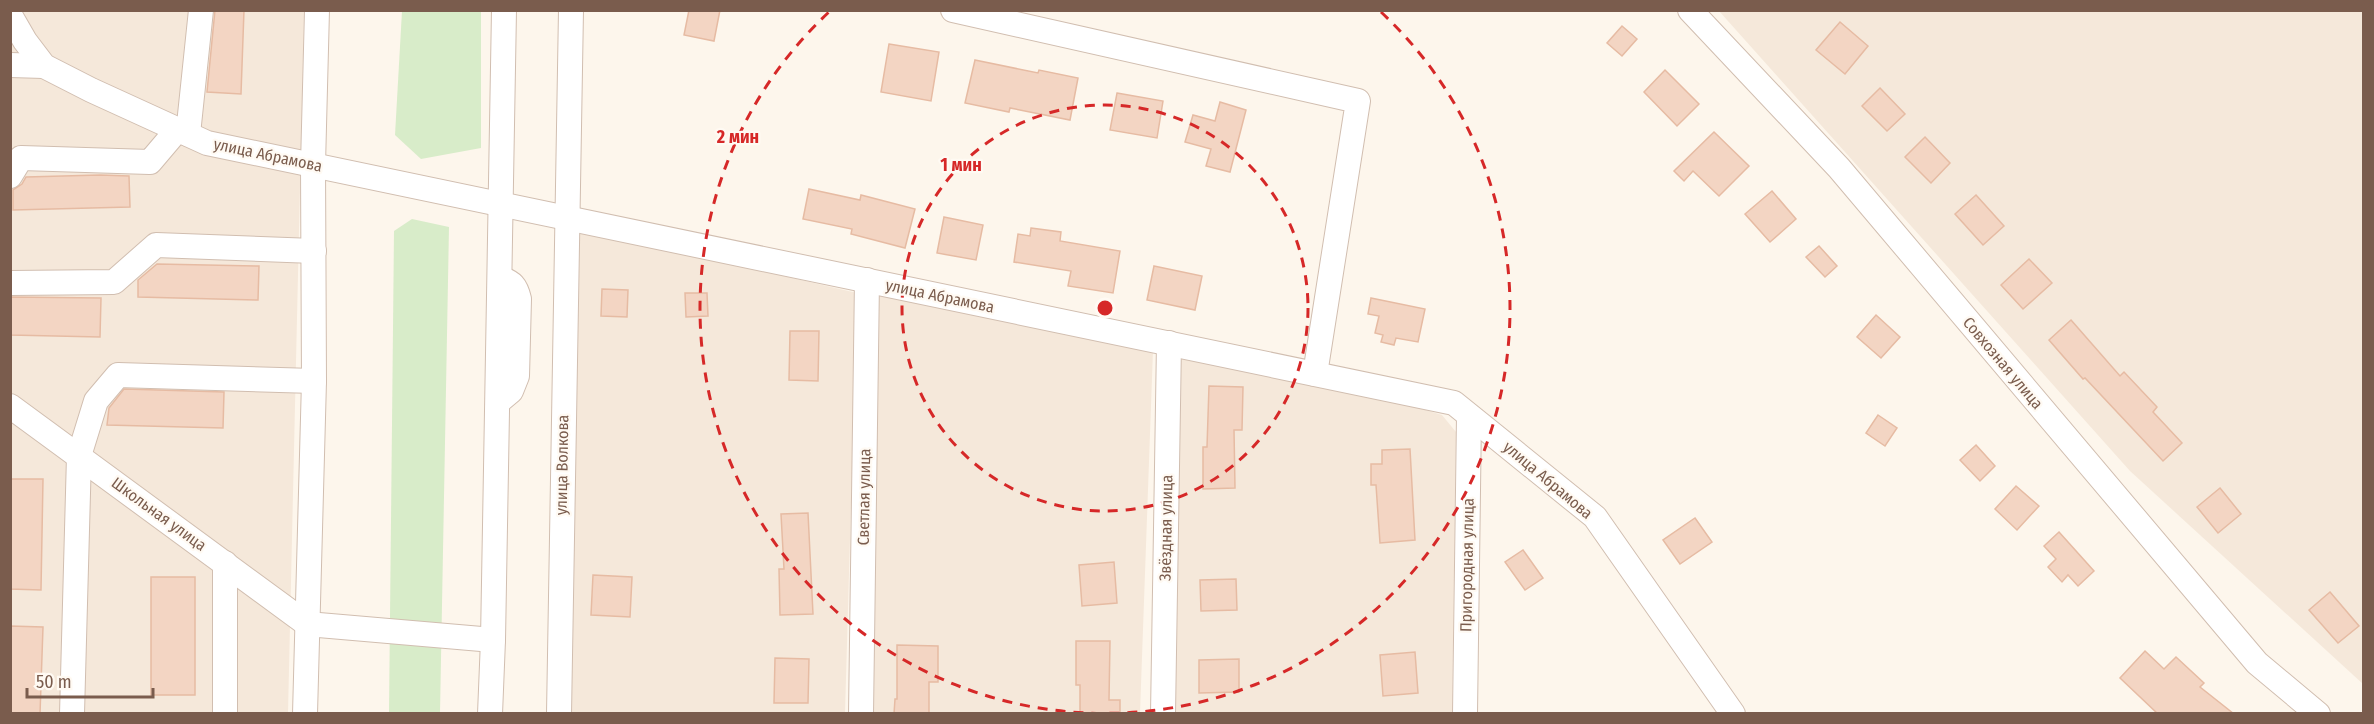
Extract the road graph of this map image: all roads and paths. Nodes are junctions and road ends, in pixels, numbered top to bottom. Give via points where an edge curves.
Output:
1 (201, 10) edge
2 (317, 10) edge
3 (504, 10) edge
4 (570, 10) edge
5 (953, 10) edge
6 (1690, 10) edge
7 (13, 23) edge
8 (10, 65) edge
9 (44, 66) junction
10 (183, 132) junction
11 (313, 165) junction
12 (10, 176) edge
13 (501, 204) junction
14 (566, 217) junction
15 (314, 251) junction
16 (867, 280) junction
17 (10, 283) edge
18 (1169, 343) junction
19 (1315, 374) junction
20 (314, 381) junction
21 (10, 406) edge
22 (1469, 416) junction
23 (79, 456) junction
24 (225, 562) junction
25 (307, 624) junction
26 (493, 640) junction
27 (72, 714) edge
28 (225, 714) edge
29 (305, 714) edge
30 (490, 714) edge
31 (559, 714) edge
32 (861, 714) edge
33 (1163, 714) edge
34 (1465, 714) edge
35 (1733, 714) edge
36 (2318, 714) edge

1 - 10 street
2 - 11 street
3 - 13 street
4 - 14 street
5 - 19 street via 1358,100
6 - 36 street, Совхозная улица via 1839,168 2257,663
7 - 9 street, улица Абрамова
8 - 9 street
9 - 10 street, улица Абрамова
10 - 11 street, улица Абрамова via 207,143
10 - 12 street via 150,162 21,158
11 - 13 street, улица Абрамова
11 - 15 street
13 - 14 street, улица Абрамова
13 - 26 street
14 - 16 street, улица Абрамова
14 - 31 street, улица Волкова
15 - 17 street via 156,245 114,282
15 - 20 street
16 - 18 street, улица Абрамова
16 - 32 street, Светлая улица
18 - 19 street, улица Абрамова
18 - 33 street, Звёздная улица
19 - 22 street, улица Абрамова via 1454,403
20 - 23 street via 118,375 96,401
20 - 25 street
21 - 23 street, Школьная улица
22 - 34 street, Пригородная улица
22 - 35 street, улица Абрамова via 1594,517
23 - 24 street, Школьная улица
23 - 27 street
24 - 25 street, Школьная улица
24 - 28 street
25 - 26 street
25 - 29 street
26 - 30 street

